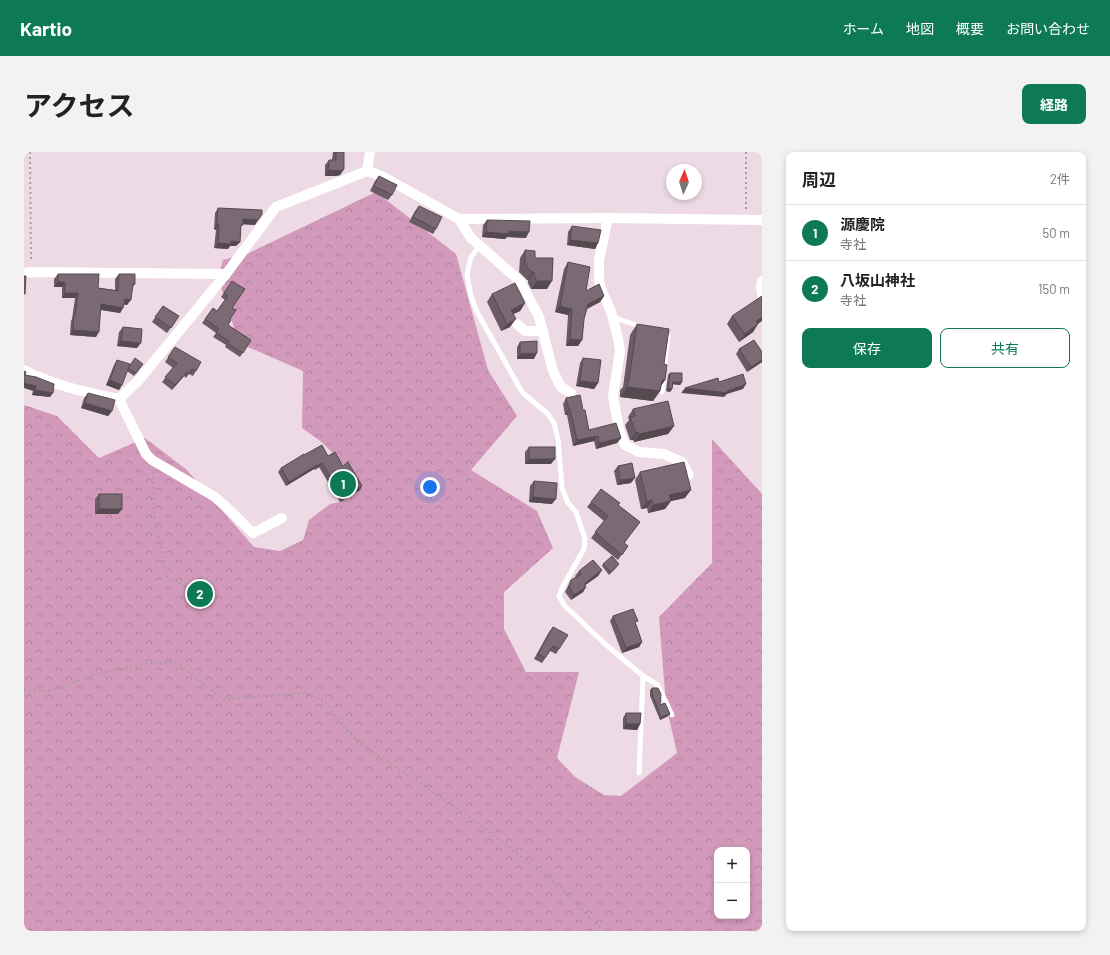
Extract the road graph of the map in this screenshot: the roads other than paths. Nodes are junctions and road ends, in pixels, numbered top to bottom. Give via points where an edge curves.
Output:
1 (370, 152) edge
2 (367, 171) junction
3 (608, 218) junction
4 (459, 219) junction
5 (762, 220) edge
6 (480, 245) junction
7 (28, 273) edge
8 (226, 274) junction
9 (762, 281) edge
10 (762, 295) edge
11 (613, 317) junction
12 (517, 324) edge
13 (648, 329) edge
14 (543, 331) junction
15 (654, 331) edge
16 (24, 370) edge
17 (662, 392) edge
18 (571, 393) dead end
19 (119, 399) junction
20 (689, 475) edge
21 (282, 518) dead end
22 (643, 676) junction
23 (672, 714) dead end
24 (639, 773) dead end

1 - 2 street
2 - 4 street via 382,176
2 - 8 street via 276,207
3 - 4 street
3 - 5 street
3 - 11 street via 599,260 599,276 600,287
4 - 6 street via 471,238
6 - 14 street via 520,281
6 - 22 lane via 471,258 468,274 470,296 476,312 522,392 548,414 554,423 558,439 562,488 568,503 576,512 585,539 584,549 559,596 564,605
7 - 8 street
8 - 19 street via 138,381
9 - 10 street
11 - 13 lane
11 - 20 street via 620,352 613,396 619,429 625,445 639,452 664,454 682,462
12 - 14 street via 525,331
14 - 18 street via 553,371 561,387
15 - 17 lane via 668,336
16 - 19 street via 43,379
19 - 21 street via 146,454 152,460 215,497 253,533
22 - 23 lane via 658,685
22 - 24 lane

